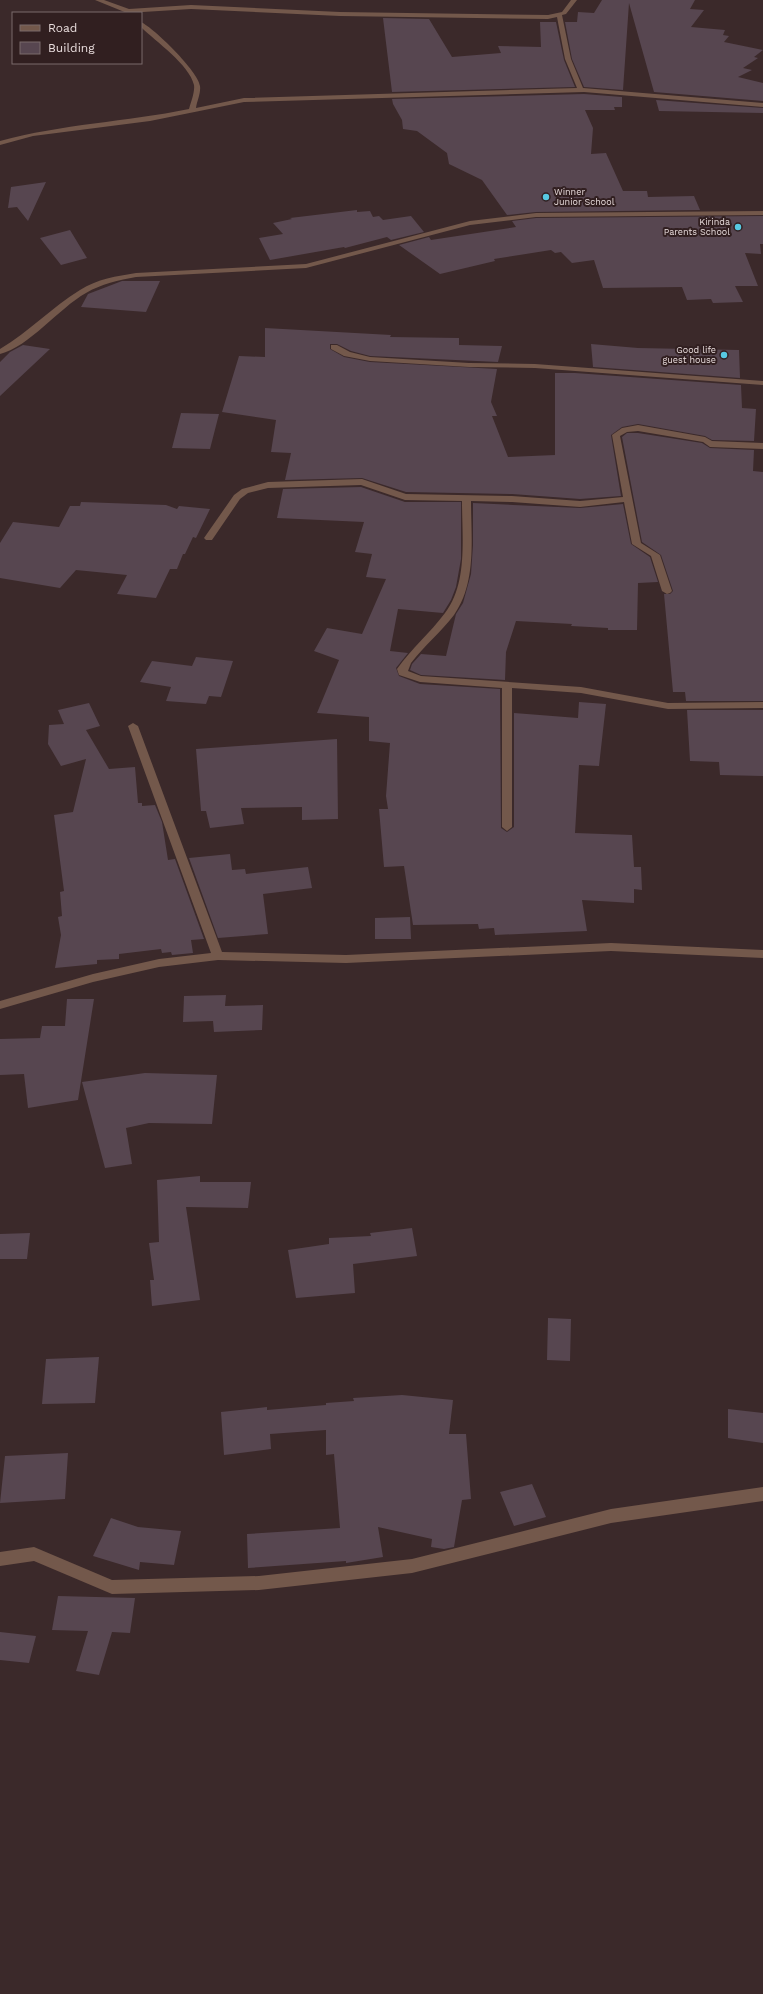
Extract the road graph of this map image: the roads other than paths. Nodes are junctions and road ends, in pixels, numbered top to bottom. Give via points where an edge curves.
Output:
1 (98, 0) edge
2 (574, 0) edge
3 (129, 12) edge
4 (559, 14) junction
5 (142, 25) edge
6 (581, 90) junction
7 (763, 105) edge
8 (192, 110) junction
9 (0, 143) edge
10 (763, 213) edge
11 (334, 347) dead end
12 (0, 352) edge
13 (763, 383) edge
14 (763, 446) edge
15 (466, 499) junction
16 (627, 499) junction
17 (209, 538) dead end
18 (667, 591) dead end
19 (507, 684) junction
20 (763, 705) edge
21 (133, 726) dead end
22 (508, 826) dead end
23 (763, 954) edge
24 (218, 956) junction
25 (0, 1005) edge
26 (763, 1494) edge
27 (0, 1559) edge

1 - 3 street
2 - 4 street via 567,10
3 - 4 street via 191,7 340,14 548,17
4 - 6 street via 568,59
5 - 8 street via 172,52 191,74 197,86
6 - 7 street
6 - 8 street via 244,100
8 - 9 street via 150,119 33,134
10 - 12 street via 536,215 501,218 306,266 136,275 109,280 83,291 19,341
11 - 13 street via 347,354 370,359 535,366
14 - 16 street via 710,444 705,440 638,428 625,430 616,435 616,442
15 - 16 street via 512,499 580,504
15 - 17 street via 405,497 362,482 268,485 245,491 237,496
15 - 19 street via 466,568 456,601 450,613 402,669 403,673 420,679
16 - 18 street via 637,544 655,555
19 - 20 street via 581,690 668,706
19 - 22 street
21 - 24 street
23 - 24 street via 611,948 346,959
24 - 25 street via 159,963 93,978
26 - 27 street via 611,1516 412,1566 259,1583 112,1587 34,1554

